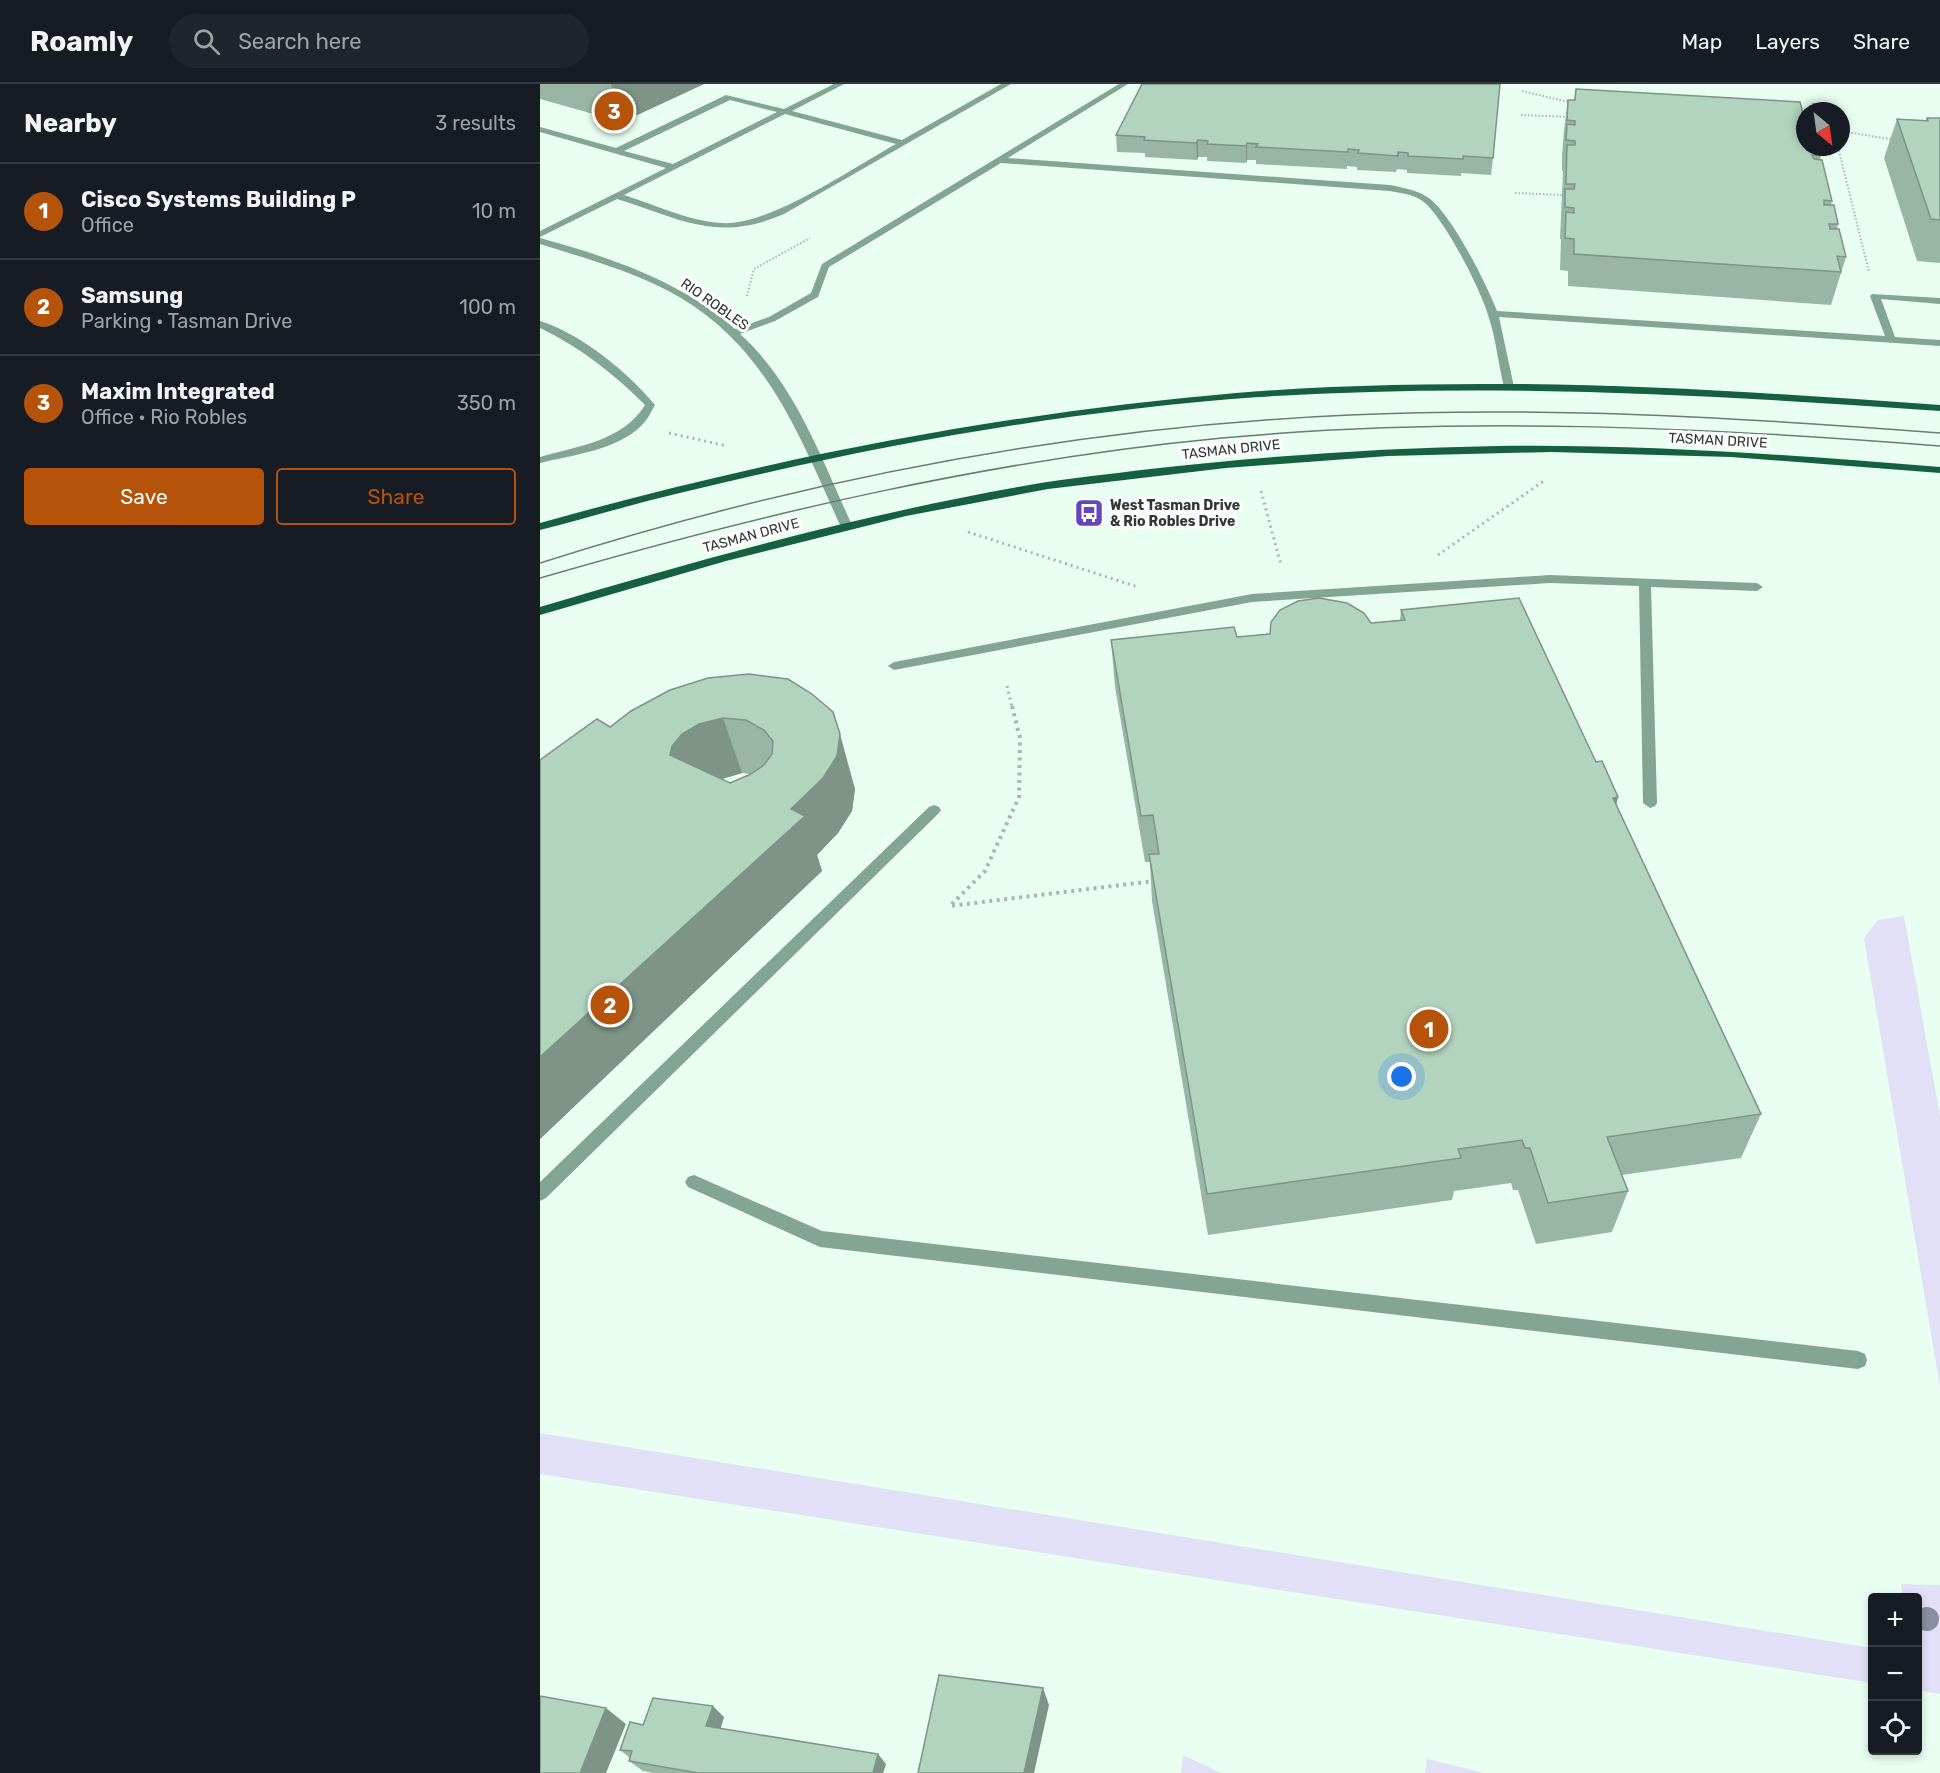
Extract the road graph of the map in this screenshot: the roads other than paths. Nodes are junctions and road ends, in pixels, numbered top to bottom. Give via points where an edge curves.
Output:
1 (840, 84) edge
2 (1007, 84) edge
3 (1124, 84) edge
4 (786, 111) junction
5 (540, 129) edge
6 (903, 143) junction
7 (617, 151) junction
8 (1000, 160) junction
9 (676, 168) junction
10 (618, 196) junction
11 (540, 234) edge
12 (540, 241) edge
13 (1940, 301) edge
14 (1493, 314) junction
15 (540, 324) edge
16 (736, 332) junction
17 (1892, 340) junction
18 (1940, 343) edge
19 (1509, 387) junction
20 (1940, 408) edge
21 (816, 459) junction
22 (540, 460) edge
23 (1940, 470) edge
24 (846, 525) junction
25 (540, 527) edge
26 (1645, 582) junction
27 (1757, 587) dead end
28 (540, 612) edge
29 (894, 666) dead end
30 (1650, 803) dead end
31 (934, 810) dead end
32 (694, 1182) dead end
33 (540, 1193) edge
34 (1858, 1360) dead end

1 - 4 street
2 - 6 street
3 - 8 street
4 - 6 street
4 - 7 street via 729,97
4 - 9 street
5 - 7 street
6 - 10 street via 781,212 739,225 709,224
7 - 9 street
8 - 14 street via 1411,192 1428,201 1445,224
8 - 16 street via 825,266 815,295 772,319
9 - 10 street
10 - 11 street
12 - 16 street, RIO ROBLES via 685,296
13 - 17 street via 1875,296
14 - 17 street
14 - 19 street
15 - 22 street via 589,350 650,405 637,425 623,433
16 - 21 street, RIO ROBLES via 769,372
17 - 18 street
19 - 20 main road via 1717,393
19 - 21 main road via 1278,393 1200,400 1004,423
21 - 24 street, RIO ROBLES
21 - 25 main road via 721,478
23 - 24 main road, TASMAN DRIVE via 1608,449 1368,452 1035,487
24 - 28 main road, TASMAN DRIVE
26 - 27 street
26 - 29 street via 1550,579 1252,598
26 - 30 street
31 - 33 street
32 - 34 street via 820,1239

